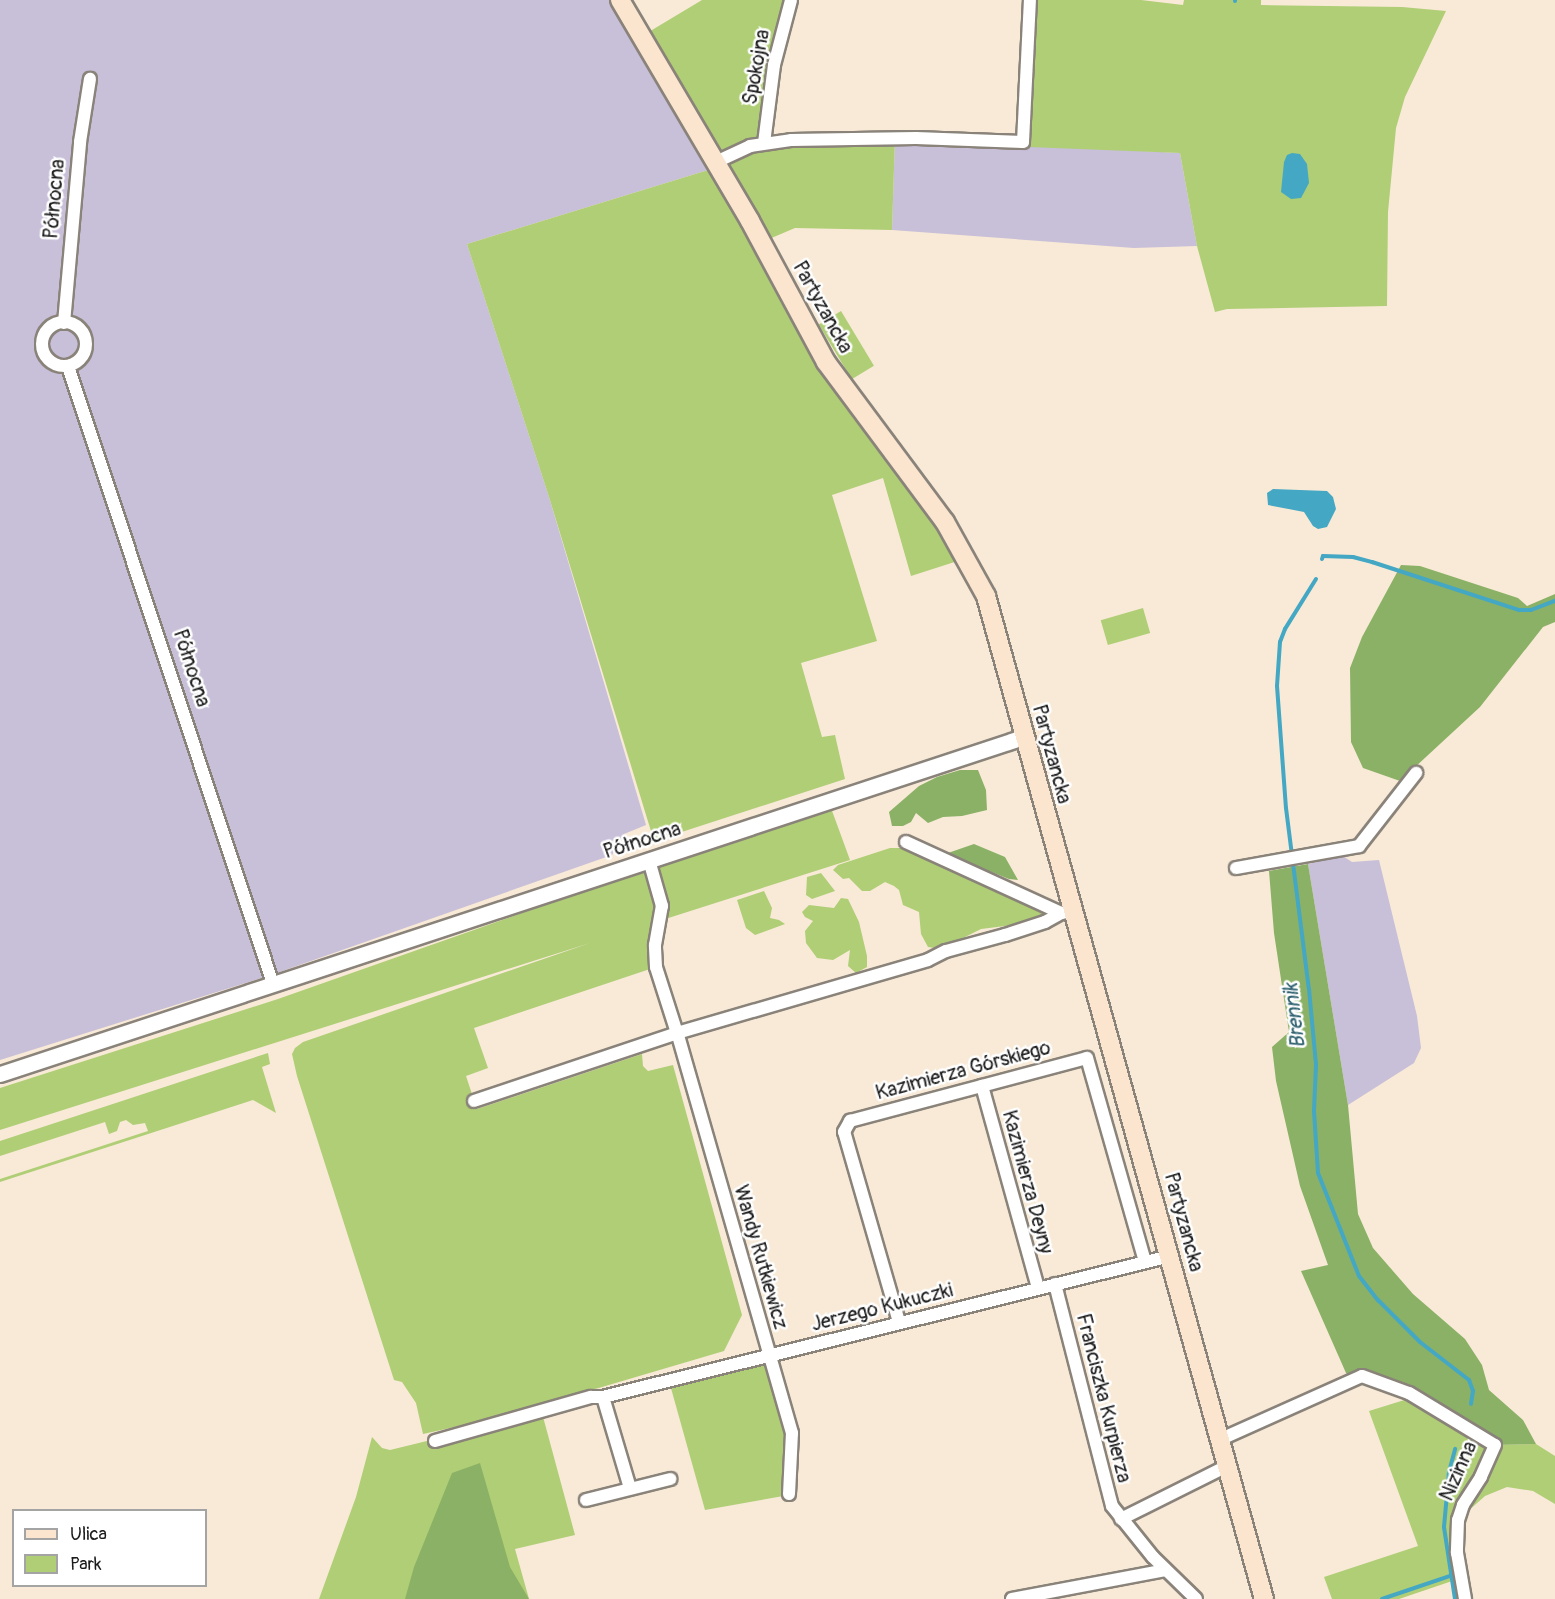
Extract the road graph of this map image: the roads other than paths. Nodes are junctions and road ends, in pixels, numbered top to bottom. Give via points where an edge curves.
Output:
1 (620, 0) edge
2 (791, 0) edge
3 (1030, 0) edge
4 (90, 80) dead end
5 (764, 142) junction
6 (716, 162) junction
7 (64, 323) junction
8 (68, 366) junction
9 (1023, 736) junction
10 (1416, 773) dead end
11 (906, 842) dead end
12 (649, 860) junction
13 (1236, 868) dead end
14 (1067, 912) junction
15 (273, 984) junction
16 (677, 1033) junction
17 (0, 1074) edge
18 (982, 1086) junction
19 (474, 1101) dead end
20 (1170, 1256) junction
21 (1146, 1262) junction
22 (1055, 1284) junction
23 (1038, 1288) junction
24 (899, 1322) junction
25 (769, 1355) junction
26 (603, 1397) junction
27 (1221, 1439) junction
28 (435, 1440) dead end
29 (1227, 1466) junction
30 (670, 1479) dead end
31 (630, 1488) junction
32 (789, 1494) dead end
33 (586, 1500) dead end
34 (1121, 1519) junction
35 (1165, 1570) junction
36 (1012, 1599) edge
37 (1196, 1599) edge
38 (1264, 1599) edge
39 (1465, 1599) edge

1 - 6 main road, Partyzancka
2 - 5 street, Spokojna via 774,64
3 - 5 street via 1023,142 868,137
4 - 7 street, Północna via 80,142
5 - 6 street
6 - 9 main road, Partyzancka via 826,362 945,522 975,573 992,614
7 - 8 street via 77,327 86,346 81,359
7 - 8 street via 45,333 42,347 54,364
8 - 15 street, Północna
9 - 12 street, Północna
9 - 14 main road, Partyzancka
10 - 13 street via 1359,846
11 - 14 street
12 - 15 street, Północna
12 - 16 street, Wandy Rutkiewicz via 662,912 655,945 656,968
14 - 16 street via 928,960
14 - 20 main road, Partyzancka
15 - 17 street, Północna
16 - 19 street
16 - 25 street, Wandy Rutkiewicz
18 - 21 street, Kazimierza Górskiego via 1087,1058
18 - 23 street, Kazimierza Deyny
18 - 24 street, Kazimierza Górskiego via 850,1121 844,1132
20 - 21 street, Jerzego Kukuczki
20 - 27 main road, Partyzancka
21 - 22 street, Jerzego Kukuczki
22 - 23 street, Jerzego Kukuczki
22 - 34 street, Franciszka Kurpierza via 1112,1506
23 - 24 street, Jerzego Kukuczki
24 - 25 street, Jerzego Kukuczki
25 - 26 street, Jerzego Kukuczki
25 - 32 street, Wandy Rutkiewicz via 792,1433
26 - 28 street, Jerzego Kukuczki
26 - 31 street
27 - 29 main road, Partyzancka
27 - 39 street, Nizinna via 1362,1376 1408,1393 1495,1445 1458,1520 1457,1553
29 - 34 street, Franciszka Kurpierza
29 - 38 main road, Partyzancka
30 - 31 street
31 - 33 street
34 - 35 street, Franciszka Kurpierza
35 - 36 street
35 - 37 street, Franciszka Kurpierza

